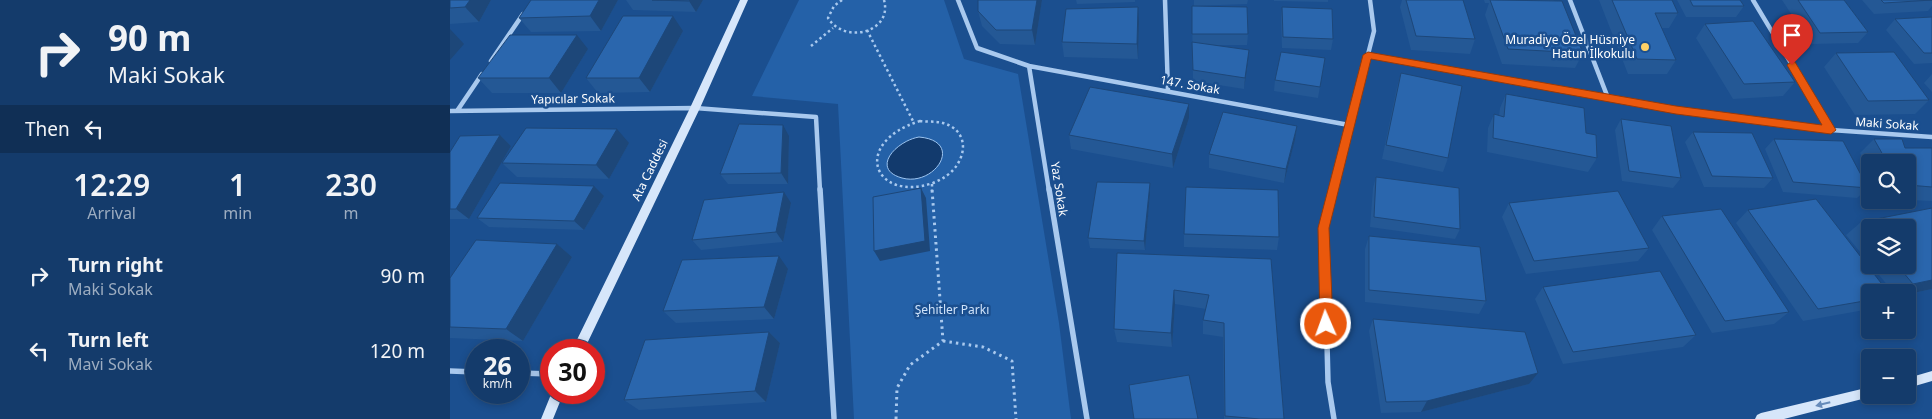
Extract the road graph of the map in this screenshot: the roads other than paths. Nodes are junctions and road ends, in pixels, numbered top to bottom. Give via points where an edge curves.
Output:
1 (744, 0) edge
2 (958, 0) edge
3 (1165, 0) edge
4 (1370, 0) edge
5 (1570, 0) edge
6 (1753, 0) edge
7 (527, 8) edge
8 (1368, 55) junction
9 (489, 63) edge
10 (1028, 66) junction
11 (484, 71) edge
12 (1168, 92) junction
13 (1608, 98) junction
14 (695, 108) junction
15 (450, 111) edge
16 (457, 111) junction
17 (1349, 124) junction
18 (1831, 130) junction
19 (1932, 137) edge
20 (583, 339) edge
21 (450, 371) edge
22 (465, 372) edge
23 (1932, 376) edge
24 (1916, 381) edge
25 (1861, 394) edge
26 (554, 404) edge
27 (834, 418) edge
28 (548, 419) edge
29 (1087, 419) edge
30 (1334, 419) edge
31 (1761, 419) edge

1 - 14 main road, Ata Caddesi
2 - 10 street via 977,48
3 - 12 street
4 - 8 street via 1374,31
5 - 13 street
6 - 18 street
7 - 9 street
8 - 13 street, Maki Sokak
8 - 17 street
10 - 12 street, 147. Sokak
10 - 29 street, Yaz Sokak
11 - 16 street
12 - 17 street, 147. Sokak
13 - 18 street, Maki Sokak
14 - 16 street, Yapıcılar Sokak
14 - 20 main road, Ata Caddesi
14 - 27 street, Yapıcılar Sokak via 816,117
15 - 16 street, Yapıcılar Sokak
17 - 30 street via 1324,228 1328,382
18 - 19 street, Maki Sokak
21 - 22 street
23 - 24 main road
25 -> 31 main road
26 - 28 main road

